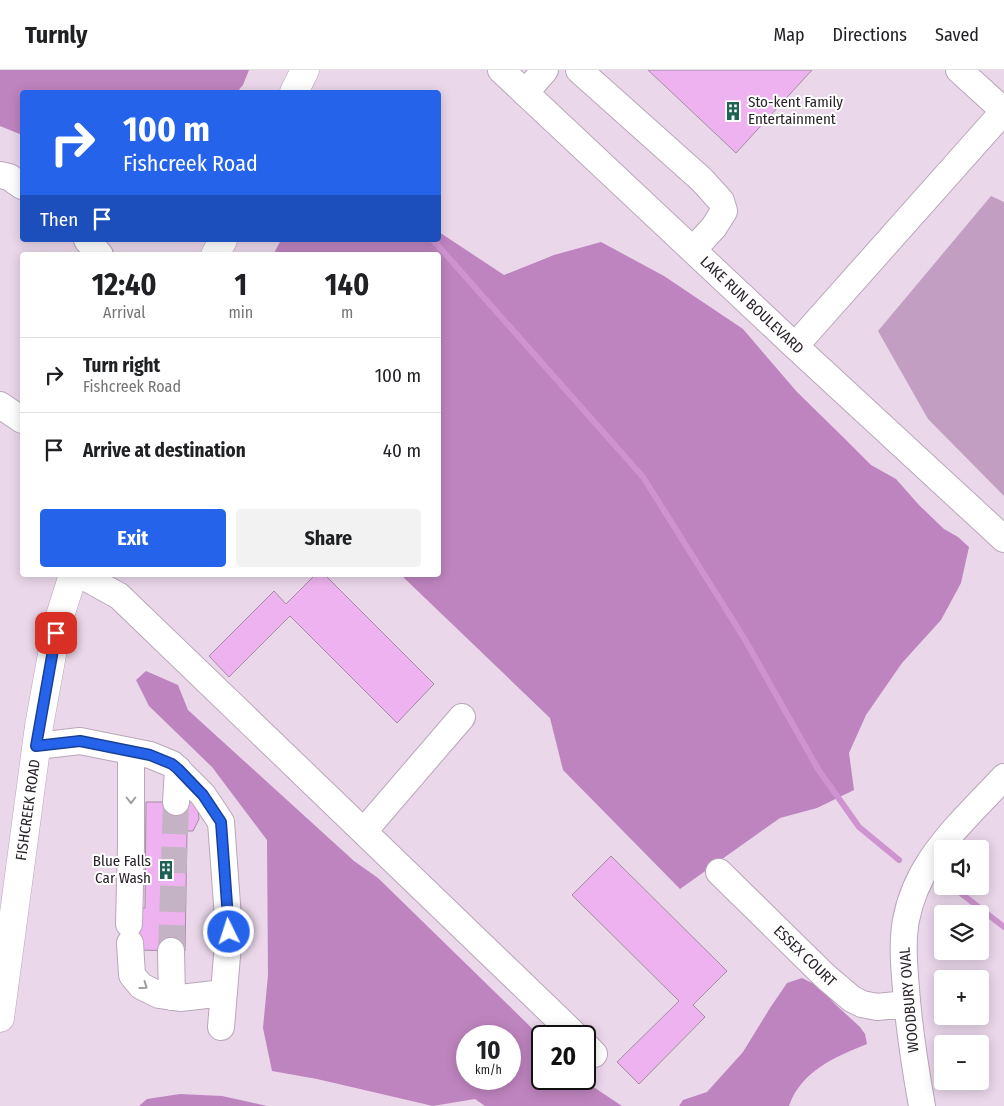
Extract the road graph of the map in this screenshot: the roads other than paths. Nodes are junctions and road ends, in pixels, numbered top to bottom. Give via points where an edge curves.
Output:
1 (305, 70) edge
2 (501, 70) edge
3 (545, 70) edge
4 (578, 70) edge
5 (959, 70) edge
6 (295, 90) edge
7 (526, 93) junction
8 (1000, 101) edge
9 (0, 175) edge
10 (20, 185) edge
11 (89, 242) edge
12 (693, 250) junction
13 (97, 252) edge
14 (795, 346) junction
15 (0, 405) edge
16 (20, 419) edge
17 (1004, 539) edge
18 (72, 577) edge
19 (85, 577) edge
20 (462, 717) dead end
21 (36, 746) junction
22 (132, 751) junction
23 (178, 769) junction
24 (1004, 777) edge
25 (176, 802) tunnel mouth
26 (364, 832) junction
27 (719, 872) dead end
28 (171, 951) tunnel mouth
29 (224, 993) junction
30 (172, 997) junction
31 (907, 1004) junction
32 (0, 1018) edge
33 (564, 1025) edge
34 (221, 1027) dead end
35 (922, 1106) edge

1 - 6 main road
2 - 7 street, LAKE RUN BOULEVARD
3 - 7 street
4 - 12 street via 702,180 721,201 724,211
5 - 8 street
7 - 12 street, LAKE RUN BOULEVARD
8 - 14 street
9 - 10 street
11 - 13 street
12 - 14 street, LAKE RUN BOULEVARD
14 - 17 street, LAKE RUN BOULEVARD
15 - 16 street
18 - 21 main road, FISHCREEK ROAD via 60,616
19 - 26 street via 119,596
20 - 26 street
21 - 22 street via 80,741
21 - 32 main road, FISHCREEK ROAD
22 - 23 street via 150,755
22 -> 30 street via 129,934 132,975 141,986 159,996
23 - 25 street
23 - 29 street via 203,795 221,822 229,932
24 - 31 street, WOODBURY OVAL via 942,844 913,893 904,935
26 - 33 street
27 - 31 street, ESSEX COURT via 852,999 877,1007
28 - 30 street
29 - 30 street
29 - 34 street
31 - 35 street, WOODBURY OVAL

